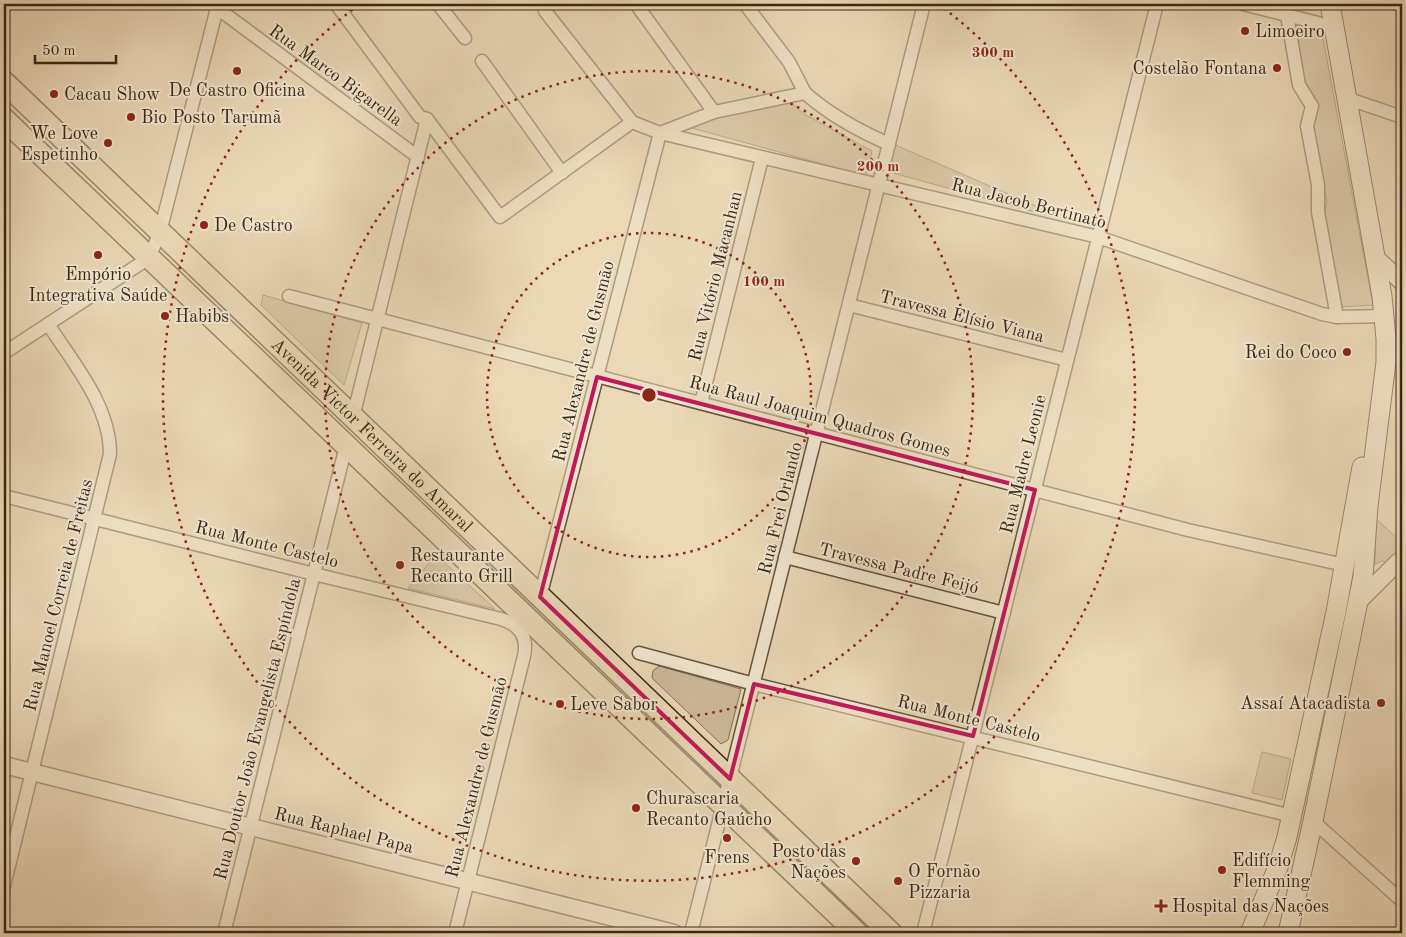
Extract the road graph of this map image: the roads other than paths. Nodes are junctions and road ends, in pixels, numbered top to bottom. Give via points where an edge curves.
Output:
1 (336, 4) edge
2 (438, 4) edge
3 (636, 4) edge
4 (746, 4) edge
5 (924, 4) edge
6 (1156, 4) edge
7 (1243, 4) edge
8 (1330, 4) edge
9 (214, 6) edge
10 (544, 11) dead end
11 (1286, 15) junction
12 (1334, 27) junction
13 (465, 38) dead end
14 (482, 61) dead end
15 (4, 82) edge
16 (805, 94) junction
17 (1346, 98) junction
18 (714, 112) junction
19 (1402, 117) edge
20 (4, 119) edge
21 (427, 119) junction
22 (632, 122) junction
23 (660, 133) junction
24 (889, 144) junction
25 (418, 157) junction
26 (762, 158) junction
27 (562, 173) junction
28 (879, 184) junction
29 (160, 232) junction
30 (1098, 237) junction
31 (1374, 256) junction
32 (149, 258) junction
33 (1402, 282) edge
34 (289, 296) dead end
35 (849, 305) junction
36 (1385, 316) junction
37 (1337, 317) junction
38 (377, 320) junction
39 (48, 324) junction
40 (4, 353) edge
41 (1067, 360) junction
42 (597, 376) junction
43 (701, 403) junction
44 (1381, 403) junction
45 (353, 417) junction
46 (817, 431) junction
47 (346, 446) junction
48 (1034, 490) junction
49 (4, 496) edge
50 (96, 518) junction
51 (786, 558) junction
52 (1401, 562) edge
53 (1344, 565) junction
54 (314, 574) junction
55 (540, 597) junction
56 (1358, 602) junction
57 (1004, 613) junction
58 (520, 629) joint
59 (639, 653) dead end
60 (754, 684) junction
61 (973, 736) junction
62 (4, 765) edge
63 (32, 772) junction
64 (730, 779) junction
65 (723, 806) junction
66 (1292, 816) junction
67 (1314, 820) junction
68 (251, 827) junction
69 (468, 882) junction
70 (4, 886) edge
71 (1402, 901) edge
72 (1261, 905) junction
73 (224, 933) edge
74 (455, 933) edge
75 (674, 933) edge
76 (691, 933) edge
77 (857, 933) edge
78 (891, 933) edge
79 (923, 933) edge
80 (1250, 933) edge
81 (1268, 933) edge
82 (1287, 933) edge

1 - 21 street via 420,117
2 - 13 street
3 - 18 street
4 - 16 street via 789,62
5 - 24 street, Rua Frei Orlando
6 - 30 street, Rua Madre Leonie
7 - 11 street
8 - 12 main road
9 - 25 street, Rua Marco Bigarella
9 - 29 street
10 - 22 street
11 - 12 street
11 - 37 street via 1299,85 1312,106 1307,126
12 - 17 main road
14 - 27 street
15 - 29 highway, Avenida Victor Ferreira do Amaral
16 - 18 street
16 - 24 street via 868,135
17 - 19 street
17 - 31 main road
18 - 23 street
20 - 32 highway, Avenida Victor Ferreira do Amaral
21 - 25 street
21 - 27 street via 500,218
22 - 23 street, Rua Jacob Bertinato
22 - 27 street
23 - 26 street, Rua Jacob Bertinato
23 - 42 street, Rua Alexandre de Gusmão
24 - 28 street, Rua Frei Orlando
25 - 38 street
26 - 28 street, Rua Jacob Bertinato
26 - 43 street, Rua Vitório Macanhan
28 - 30 street, Rua Jacob Bertinato
28 - 35 street, Rua Frei Orlando
29 - 32 street
29 - 45 highway, Avenida Victor Ferreira do Amaral
30 - 37 street, Rua Jacob Bertinato
30 - 41 street, Rua Madre Leonie
31 - 33 street
31 - 36 main road
32 - 39 street
32 - 47 highway, Avenida Victor Ferreira do Amaral
34 - 38 street, Rua Raul Joaquim Quadros Gomes
35 - 41 street, Travessa Elísio Viana
35 - 46 street, Rua Frei Orlando
36 - 37 street, Rua Jacob Bertinato
36 - 44 main road via 1386,362
38 - 42 street, Rua Raul Joaquim Quadros Gomes
38 - 45 street
39 - 40 street
39 - 50 street, Rua Manoel Correia de Freitas via 95,398 106,423 110,454
41 - 48 street, Rua Madre Leonie
42 - 43 street, Rua Raul Joaquim Quadros Gomes
42 - 55 street, Rua Alexandre de Gusmão
43 - 46 street, Rua Raul Joaquim Quadros Gomes
44 - 53 main road via 1366,448
44 - 56 main road
45 - 55 highway, Avenida Victor Ferreira do Amaral
46 - 48 street, Rua Raul Joaquim Quadros Gomes
46 - 51 street, Rua Frei Orlando
47 - 54 street, Rua Doutor João Evangelista Espíndola
47 - 65 highway, Avenida Victor Ferreira do Amaral
48 - 53 street, Rua Raul Joaquim Quadros Gomes via 1188,530
48 - 57 street, Rua Madre Leonie
49 - 50 street, Rua Monte Castelo
50 - 54 street, Rua Monte Castelo
50 - 63 street, Rua Manoel Correia de Freitas
51 - 57 street, Travessa Padre Feijó
51 - 60 street, Rua Frei Orlando
52 - 56 street
53 - 66 main road
54 - 58 street, Rua Monte Castelo via 501,619
54 - 68 street, Rua Doutor João Evangelista Espíndola
55 - 64 highway, Avenida Victor Ferreira do Amaral
56 - 67 main road
57 - 61 street, Rua Madre Leonie
58 - 69 street, Rua Alexandre de Gusmão via 525,642 524,656
59 - 60 street, Rua Monte Castelo
60 - 61 street, Rua Monte Castelo
60 - 64 street, Rua Frei Orlando
61 - 66 street, Rua Monte Castelo
61 - 79 street, Rua Madre Leonie
62 - 63 street, Rua Raphael Papa
63 - 68 street, Rua Raphael Papa
63 - 70 street, Rua Manoel Correia de Freitas
64 - 65 street, Rua Frei Orlando
64 - 78 highway, Avenida Victor Ferreira do Amaral
65 - 76 street, Rua Frei Orlando
65 - 77 highway, Avenida Victor Ferreira do Amaral
66 - 72 main road via 1283,852
67 - 71 street
67 - 82 main road
68 - 69 street, Rua Raphael Papa
68 - 73 street, Rua Doutor João Evangelista Espíndola
69 - 74 street, Rua Alexandre de Gusmão
69 - 75 street, Rua Raphael Papa
72 - 80 main road
72 - 81 main road via 1262,922

